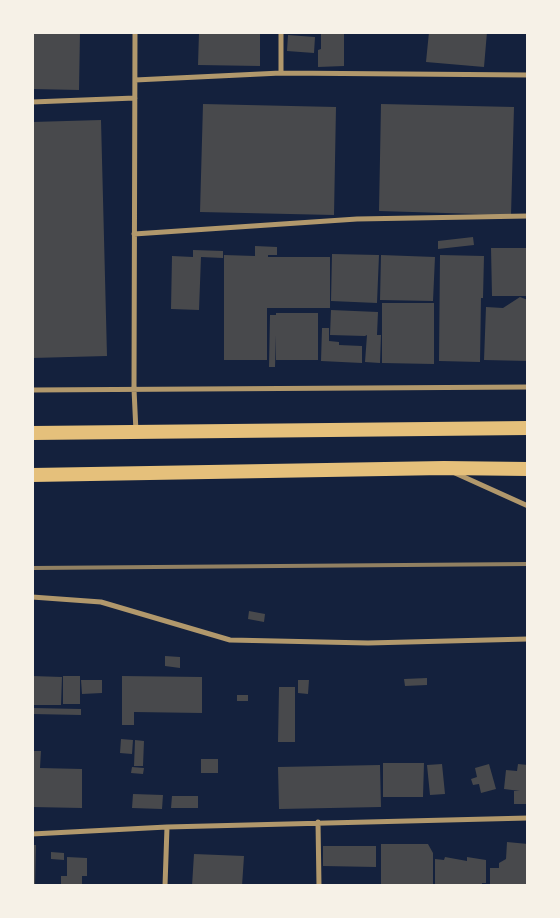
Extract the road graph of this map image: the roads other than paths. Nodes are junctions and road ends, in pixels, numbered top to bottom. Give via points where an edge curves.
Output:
1 (135, 32) edge
2 (282, 32) edge
3 (281, 74) junction
4 (528, 75) edge
5 (135, 80) junction
6 (135, 98) junction
7 (32, 102) edge
8 (528, 216) edge
9 (134, 234) junction
10 (528, 387) edge
11 (134, 389) junction
12 (32, 390) edge
13 (528, 428) edge
14 (136, 432) junction
15 (32, 433) edge
16 (444, 468) junction
17 (528, 469) edge
18 (32, 475) edge
19 (528, 506) edge
20 (32, 597) edge
21 (528, 639) edge
22 (528, 818) edge
23 (318, 822) junction
24 (167, 827) junction
25 (32, 834) edge
26 (165, 886) edge
27 (319, 886) edge

1 - 5 street
2 - 3 street
3 - 4 street
3 - 5 street
5 - 6 street
6 - 7 street
6 - 9 street
8 - 9 street via 358,219
9 - 11 street
10 - 11 street
11 - 12 street
11 - 14 street
13 - 14 highway
14 - 15 highway
16 - 17 highway
16 - 18 highway
16 - 19 street
20 - 21 street via 101,602 230,640
22 - 23 street
23 - 24 street
23 - 27 street
24 - 25 street
24 - 26 street

